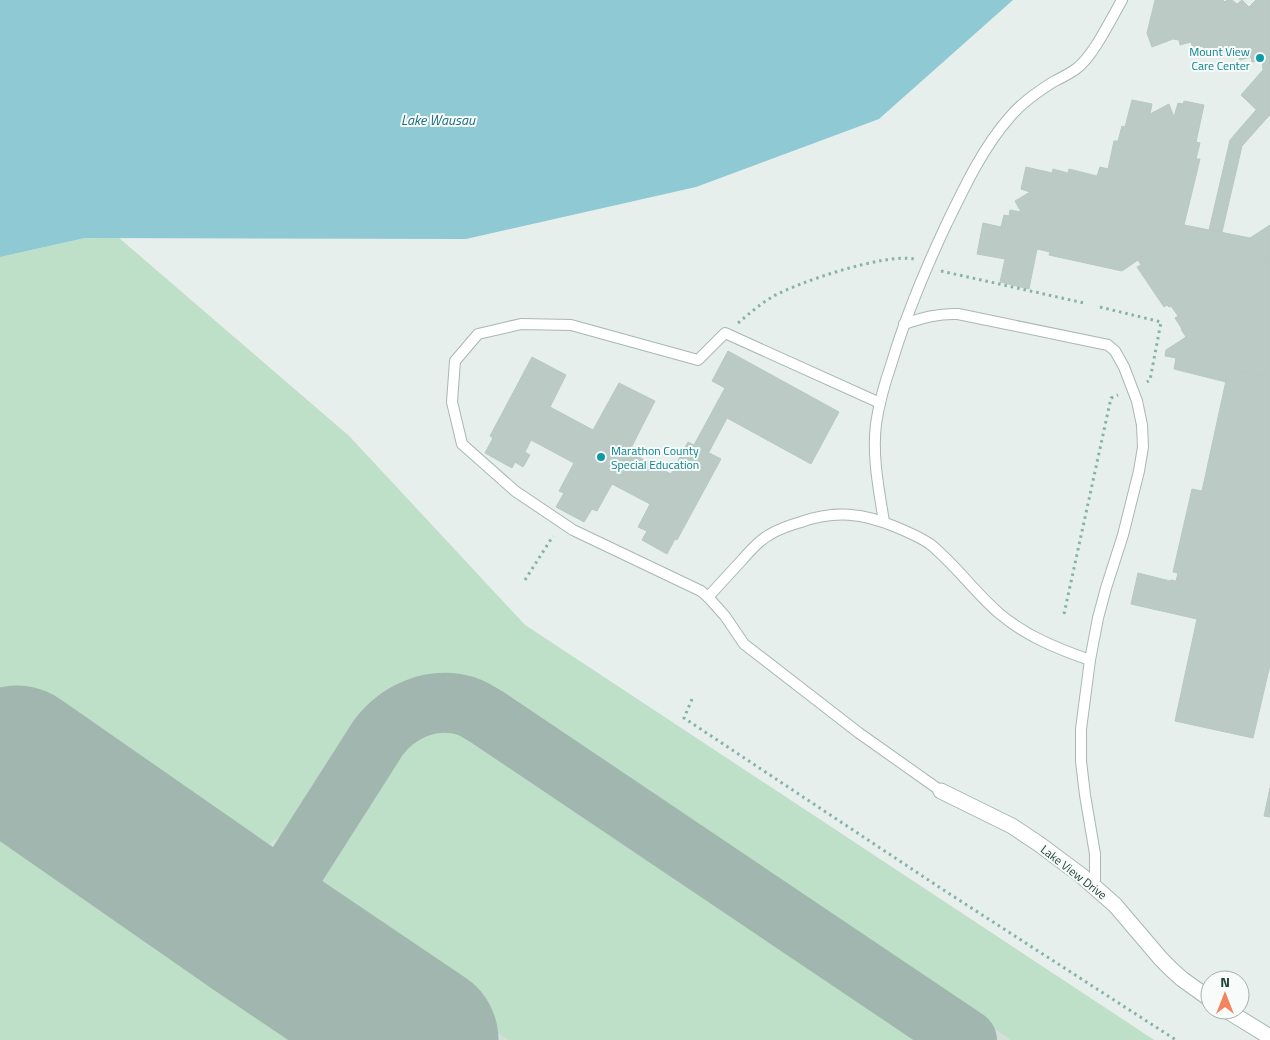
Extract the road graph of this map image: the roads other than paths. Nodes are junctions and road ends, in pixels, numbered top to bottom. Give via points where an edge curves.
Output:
1 (1122, 0) edge
2 (904, 324) junction
3 (880, 403) junction
4 (884, 522) junction
5 (708, 597) junction
6 (1090, 660) junction
7 (942, 791) joint
8 (1095, 887) junction
9 (1200, 992) edge
10 (1242, 1020) edge
11 (1270, 1037) edge

1 - 2 lane via 1084,62 1030,98 1011,115 992,140 939,240
2 - 3 lane
2 - 6 lane via 936,315 958,314 1108,345 1124,367 1140,413 1143,447 1123,535 1101,604
3 - 4 lane via 875,458
3 - 5 lane via 725,333 698,360 571,325 522,324 478,334 455,361 452,402 462,444 515,491 573,530
4 - 5 lane via 840,514 785,527 760,542
4 - 6 lane via 928,543 1012,623 1056,647
5 - 7 lane via 744,644 859,733
6 - 8 lane via 1080,749 1084,795 1095,854
7 - 8 street, Lake View Drive via 1012,826
8 - 9 street, Lake View Drive via 1166,965
10 - 11 street

